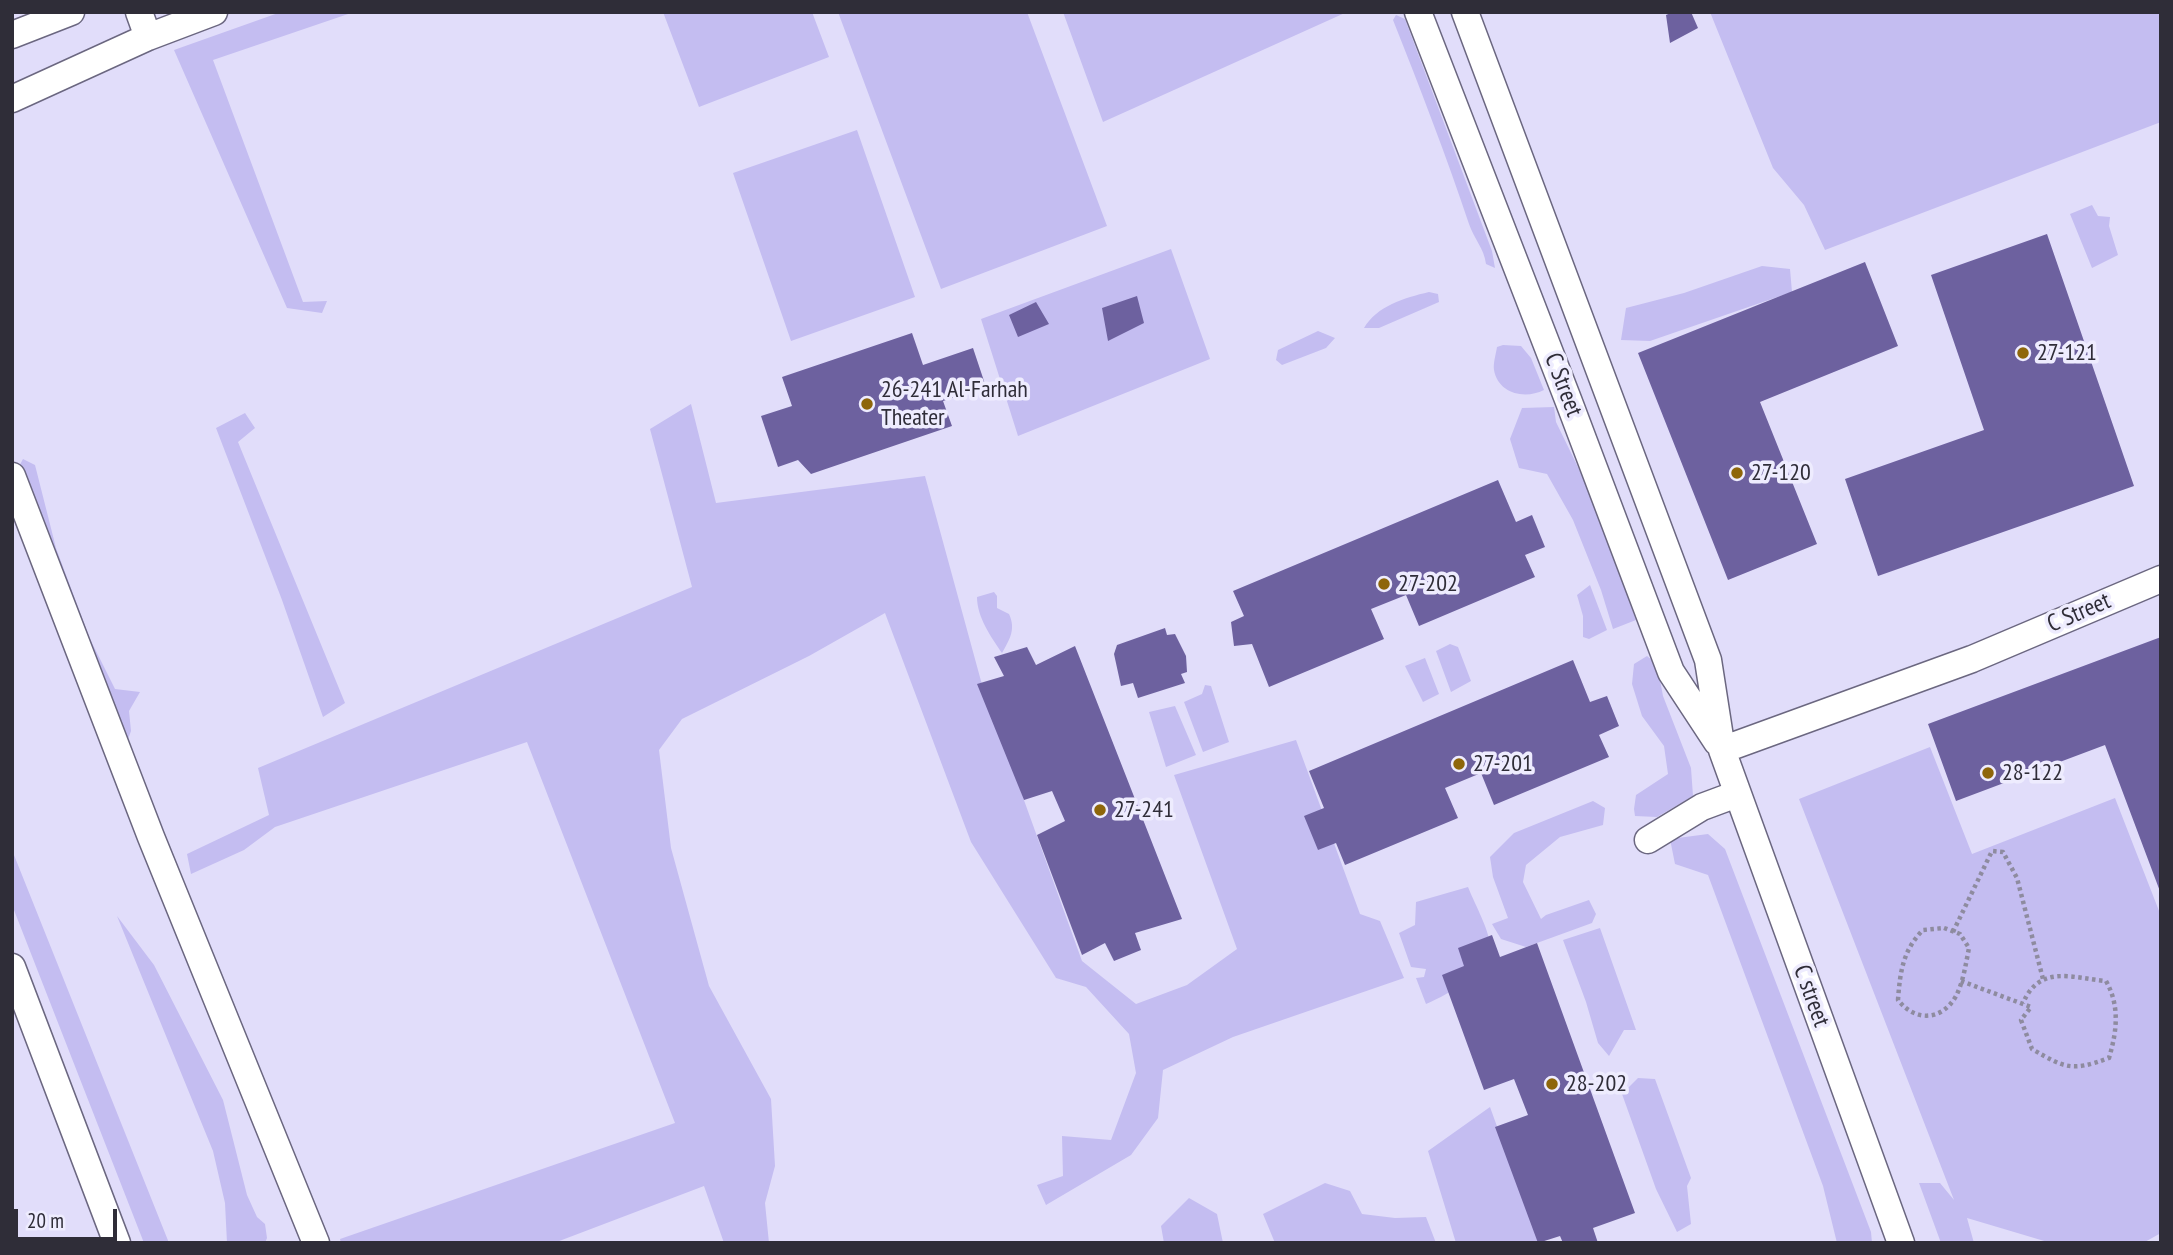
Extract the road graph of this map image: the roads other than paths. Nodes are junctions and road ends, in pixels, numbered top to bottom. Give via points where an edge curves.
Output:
1 (71, 12) edge
2 (139, 12) edge
3 (214, 12) edge
4 (1418, 12) edge
5 (1465, 12) edge
6 (12, 35) edge
7 (148, 37) junction
8 (12, 99) edge
9 (12, 476) edge
10 (2161, 579) edge
11 (1722, 750) junction
12 (1737, 794) junction
13 (1648, 840) dead end
14 (12, 967) edge
15 (117, 1243) edge
16 (316, 1243) edge
17 (1901, 1243) edge

1 - 6 street
2 - 7 street
3 - 7 street
4 - 11 street, C Street via 1671,673
5 - 11 street, C Street via 1707,660
7 - 8 street
9 - 16 street
10 - 11 street, C Street via 1972,659
11 - 12 street, C street
12 - 13 street via 1702,807
12 - 17 street, C street
14 - 15 street

